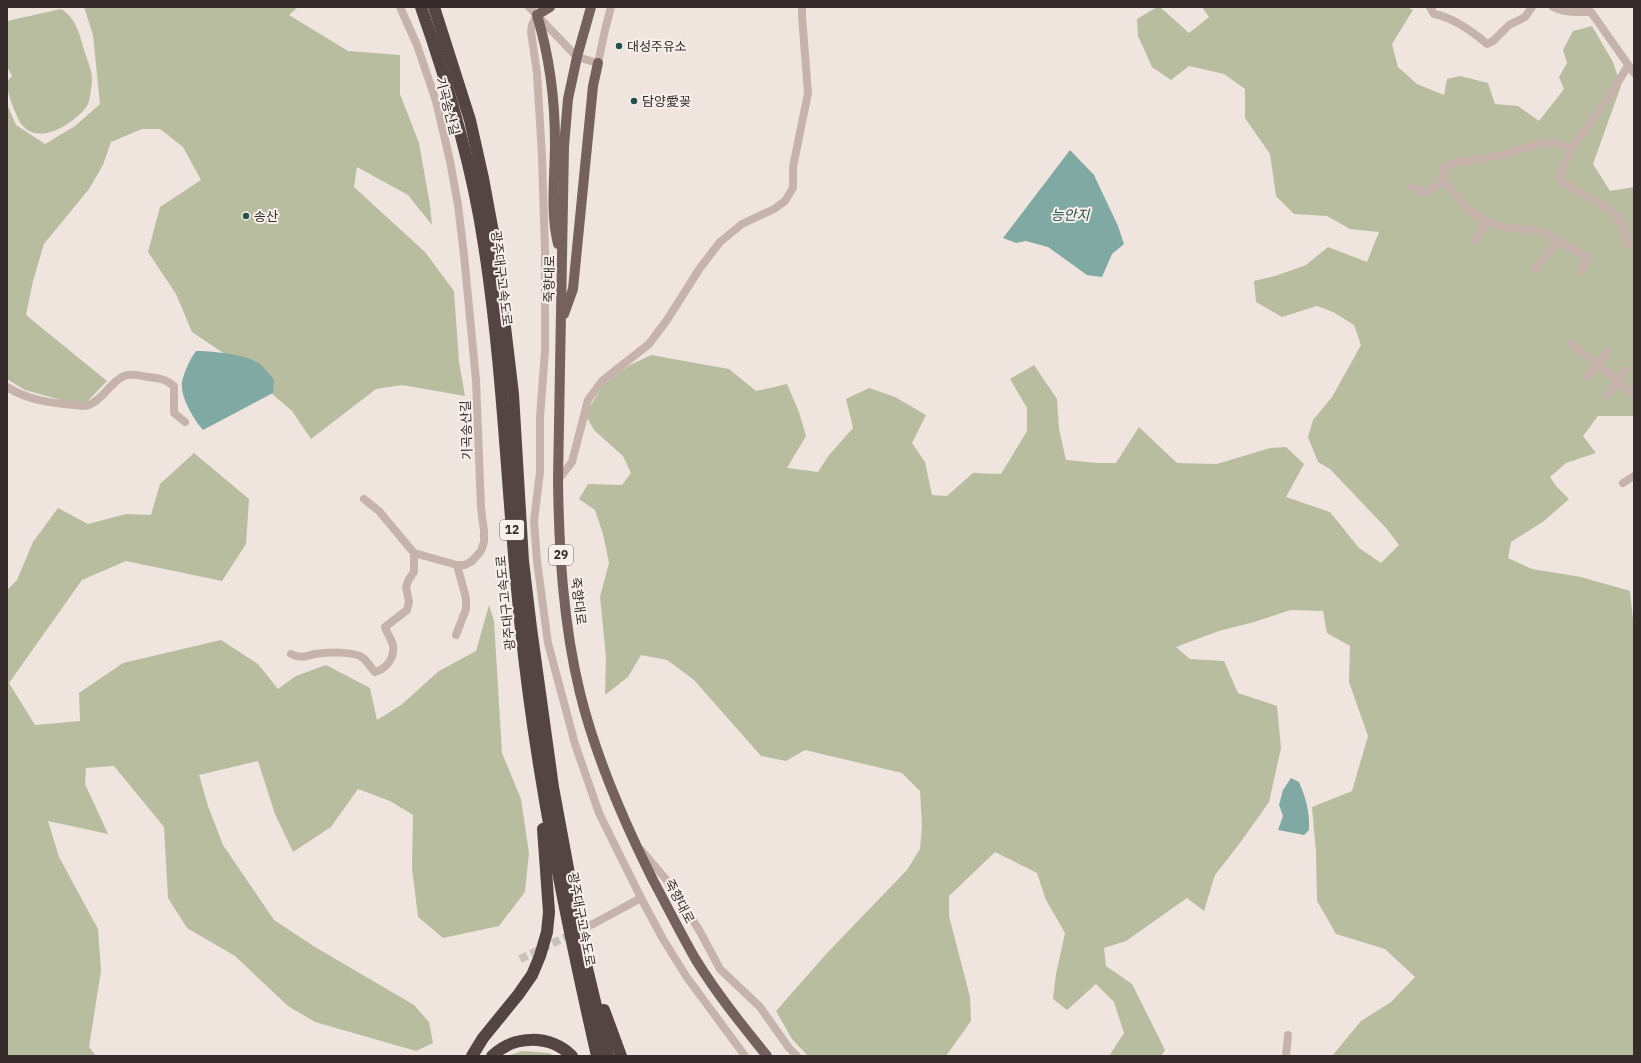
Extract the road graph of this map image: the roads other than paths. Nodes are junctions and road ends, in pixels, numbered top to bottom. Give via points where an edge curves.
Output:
1 (400, 7) edge
2 (421, 7) edge
3 (434, 7) edge
4 (529, 7) edge
5 (550, 7) edge
6 (591, 7) edge
7 (611, 7) edge
8 (802, 7) edge
9 (1430, 7) edge
10 (1532, 7) edge
11 (1553, 7) edge
12 (537, 15) junction
13 (577, 57) junction
14 (598, 63) junction
15 (1628, 66) junction
16 (1634, 73) edge
17 (1571, 149) junction
18 (1444, 181) junction
19 (1412, 187) dead end
20 (1487, 222) junction
21 (1472, 241) dead end
22 (1558, 241) junction
23 (1628, 245) dead end
24 (562, 258) junction
25 (1534, 270) dead end
26 (1581, 271) dead end
27 (561, 321) junction
28 (1571, 343) dead end
29 (1607, 351) dead end
30 (1598, 365) junction
31 (1624, 370) dead end
32 (1588, 376) dead end
33 (1619, 382) junction
34 (7, 388) edge
35 (1634, 394) edge
36 (1607, 395) dead end
37 (185, 422) dead end
38 (1634, 476) edge
39 (558, 480) junction
40 (1622, 483) dead end
41 (364, 499) dead end
42 (414, 553) junction
43 (457, 565) junction
44 (456, 635) dead end
45 (291, 654) dead end
46 (542, 787) junction
47 (634, 842) junction
48 (641, 898) junction
49 (593, 924) tunnel mouth
50 (585, 960) junction
51 (1288, 1035) dead end
52 (472, 1056) edge
53 (492, 1056) edge
54 (572, 1056) edge
55 (597, 1056) edge
56 (608, 1056) edge
57 (621, 1056) edge
58 (745, 1056) edge
59 (767, 1056) edge
60 (797, 1056) edge
61 (1286, 1056) edge

1 - 43 street, 기곡송산길 via 436,101 450,161 464,255 476,380 484,542 481,551 472,561 465,565
2 - 46 highway, 광주대구고속도로 / 12 via 439,57 458,124 484,244 502,394 521,632
3 - 50 highway, 광주대구고속도로 / 12 via 470,120 495,243 513,394 523,561 531,628 553,787
4 - 12 street
5 - 12 main road
6 - 13 main road, 죽향대로 / 29
7 - 14 street
8 - 39 street via 808,93 793,167 793,188 785,201 742,224 720,242 649,344 602,381 588,400 572,462
9 - 10 street via 1434,14 1444,16 1488,44 1509,25 1525,17
11 - 15 street via 1591,12
12 - 13 street
12 - 24 main road via 545,40 554,112 554,217
12 - 48 street via 530,32 537,73 542,156 545,351 540,417 540,472 534,522 537,561 548,643 575,744 599,813
13 - 14 street
13 - 24 main road, 죽향대로 / 29 via 568,98 564,146
14 - 27 main road via 593,86 573,288
15 - 16 street
15 - 17 street
17 - 18 street via 1542,143 1498,156 1454,163 1443,168
17 - 23 street via 1559,177 1562,182 1605,208 1621,221
18 - 19 street via 1425,193
18 - 20 street via 1467,208
20 - 21 street
20 - 22 street via 1546,233
22 - 25 street
22 - 26 street via 1588,258
24 - 27 main road, 죽향대로 / 29
27 - 39 main road, 죽향대로 / 29
28 - 30 street
29 - 30 street
30 - 32 street
30 - 33 street
31 - 33 street
33 - 35 street
33 - 36 street
34 - 37 street via 48,402 88,406 101,398 124,376 159,378 168,380 174,386 174,413
38 - 40 street
39 - 47 main road, 죽향대로 / 29 via 564,599 580,691 595,745
41 - 42 street via 379,511
42 - 43 street
42 - 45 street via 414,572 406,588 408,610 385,627 393,652 390,662 382,670 375,672 357,655 336,653 298,657
43 - 44 street via 466,598 466,609
46 - 52 highway via 549,912 545,938 532,975 482,1038
46 - 55 highway, 광주대구고속도로 / 12 via 575,961
47 - 59 main road, 죽향대로 / 29 via 696,959 726,1004
47 - 60 street via 665,878 698,928 720,969 760,1007
48 - 49 street
48 - 58 street via 686,976
50 - 56 highway, 광주대구고속도로 / 12
50 - 57 highway
51 - 61 street
53 - 54 highway via 500,1048 517,1041 534,1039 549,1042

